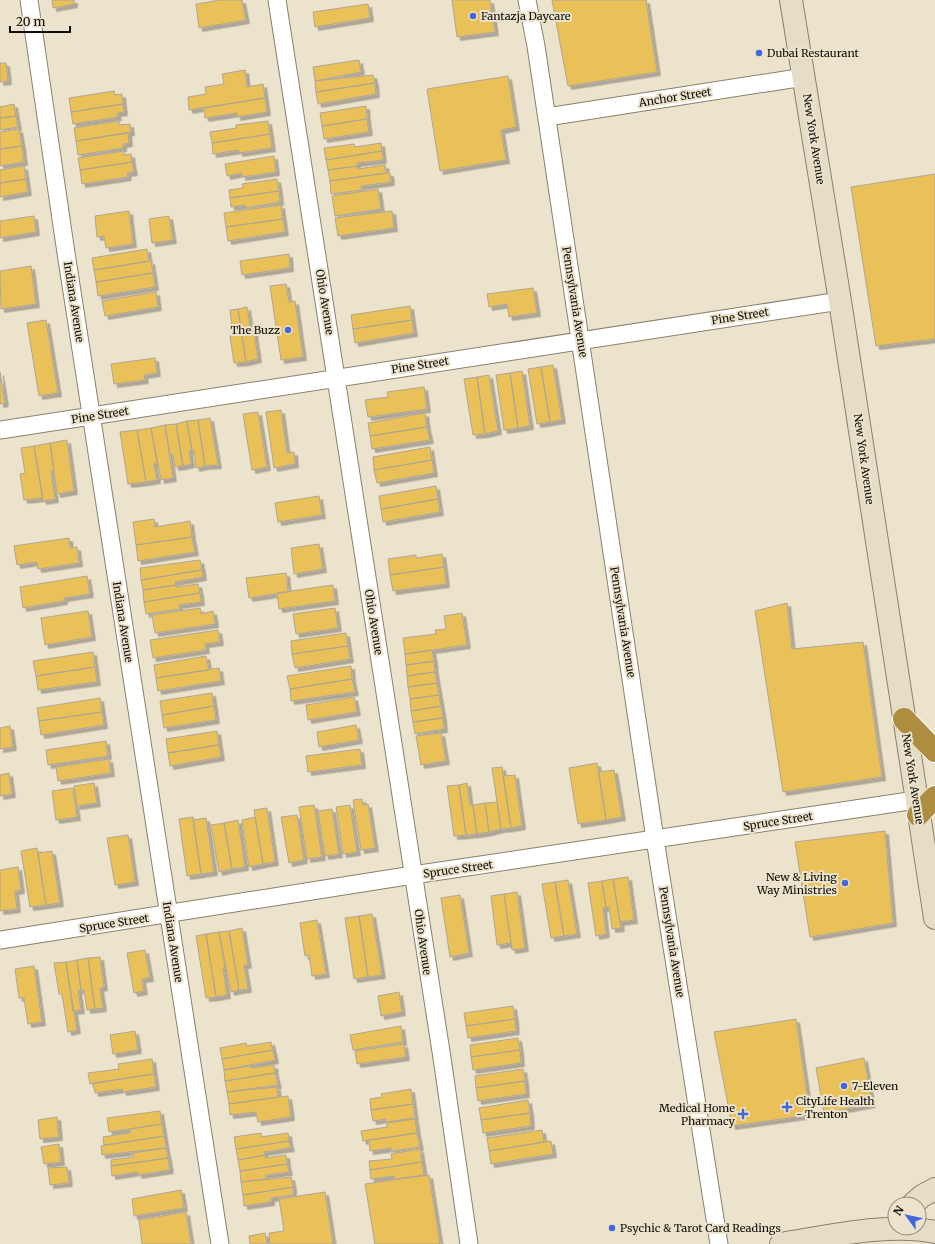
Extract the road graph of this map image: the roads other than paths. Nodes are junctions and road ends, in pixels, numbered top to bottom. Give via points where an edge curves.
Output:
1 (29, 0) edge
2 (277, 0) edge
3 (527, 0) edge
4 (792, 0) edge
5 (804, 77) junction
6 (547, 117) junction
7 (840, 301) junction
8 (581, 341) junction
9 (337, 378) junction
10 (92, 416) junction
11 (0, 430) edge
12 (904, 719) junction
13 (935, 751) edge
14 (923, 804) edge
15 (656, 839) junction
16 (413, 875) junction
17 (168, 914) junction
18 (935, 918) edge
19 (0, 940) edge
20 (935, 1189) edge
21 (922, 1196) edge
22 (887, 1226) edge
23 (220, 1244) edge
24 (469, 1244) edge
25 (719, 1244) edge
26 (780, 1244) edge

1 - 10 street, Indiana Avenue
2 - 9 street, Ohio Avenue
3 - 6 street, Pennsylvania Avenue
4 - 5 street, New York Avenue
5 - 6 street, Anchor Street
5 - 7 street, New York Avenue
6 - 8 street, Pennsylvania Avenue
7 - 8 street, Pine Street
7 - 12 street, New York Avenue
8 - 9 street, Pine Street
8 - 15 street, Pennsylvania Avenue
9 - 10 street, Pine Street
9 - 16 street, Ohio Avenue
10 - 11 street, Pine Street
10 - 17 street, Indiana Avenue
12 - 13 highway
12 - 14 street, New York Avenue
14 - 15 street, Spruce Street
14 - 18 street, New York Avenue
15 - 16 street, Spruce Street
15 - 25 street, Pennsylvania Avenue
16 - 17 street, Spruce Street
16 - 24 street, Ohio Avenue
17 - 19 street, Spruce Street
17 - 23 street, Indiana Avenue
20 - 21 street
22 - 26 street

